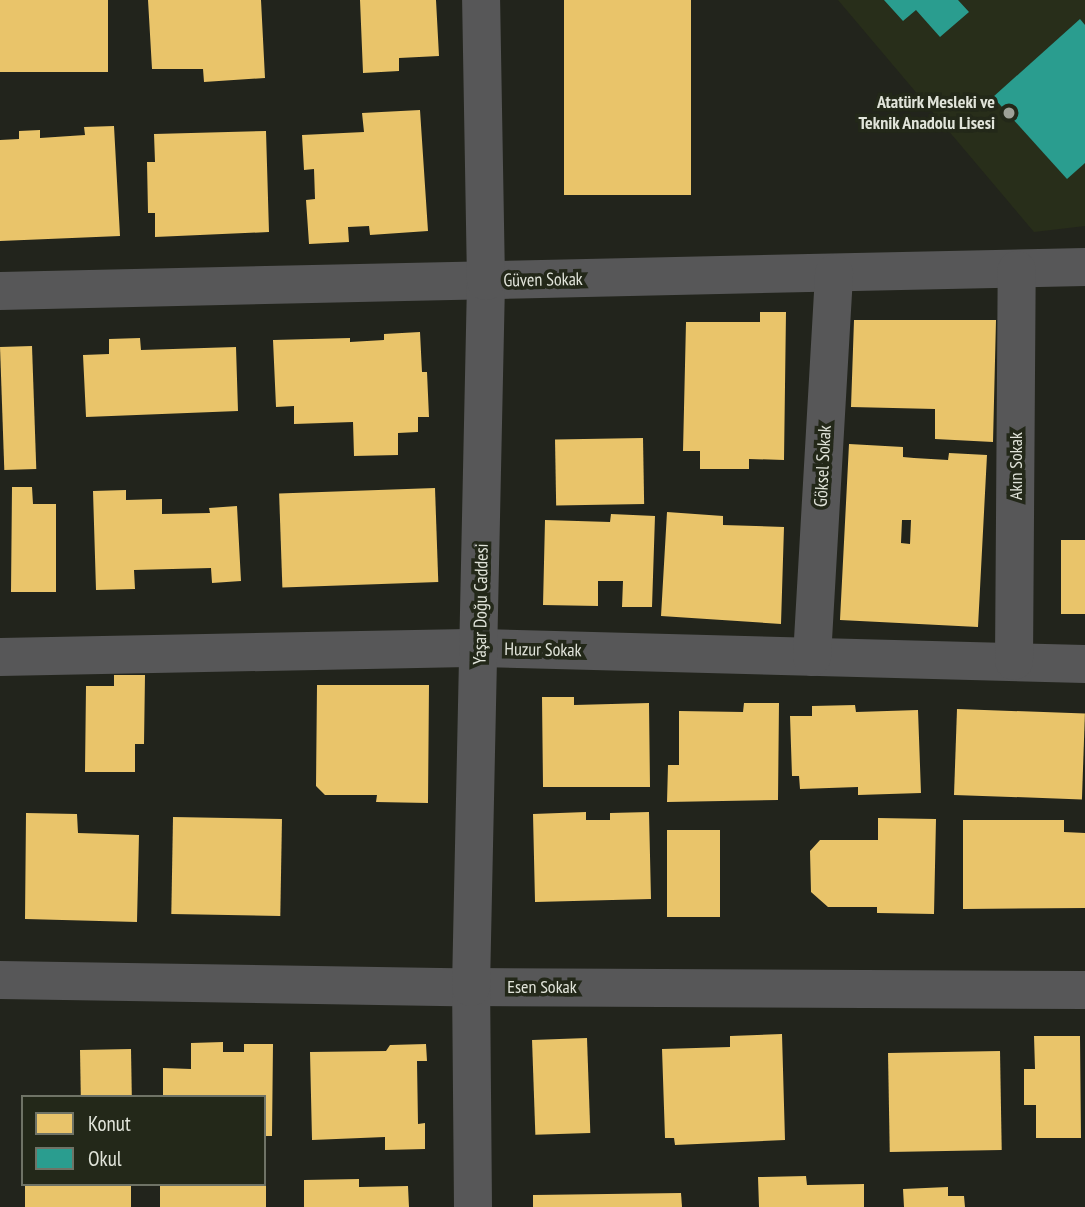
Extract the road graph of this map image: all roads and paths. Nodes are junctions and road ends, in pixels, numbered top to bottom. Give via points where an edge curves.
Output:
1 (481, 0) edge
2 (1085, 267) edge
3 (1017, 270) junction
4 (834, 274) junction
5 (486, 281) junction
6 (0, 291) edge
7 (481, 648) junction
8 (0, 657) edge
9 (812, 657) junction
10 (1014, 661) junction
11 (1085, 664) edge
12 (0, 980) edge
13 (471, 987) junction
14 (1085, 990) edge
15 (473, 1207) edge

1 - 5 street, Yaşar Doğu Caddesi
2 - 3 street, Güven Sokak
3 - 4 street, Güven Sokak
3 - 10 street, Akın Sokak
4 - 5 street, Güven Sokak
4 - 9 street, Göksel Sokak
5 - 6 street, Güven Sokak
5 - 7 street, Yaşar Doğu Caddesi
7 - 8 street, Huzur Sokak
7 - 9 street, Huzur Sokak
7 - 13 street, Yaşar Doğu Caddesi
9 - 10 street, Huzur Sokak
10 - 11 street, Huzur Sokak
12 - 13 street, Esen Sokak
13 - 14 street, Esen Sokak
13 - 15 street, Yaşar Doğu Caddesi

